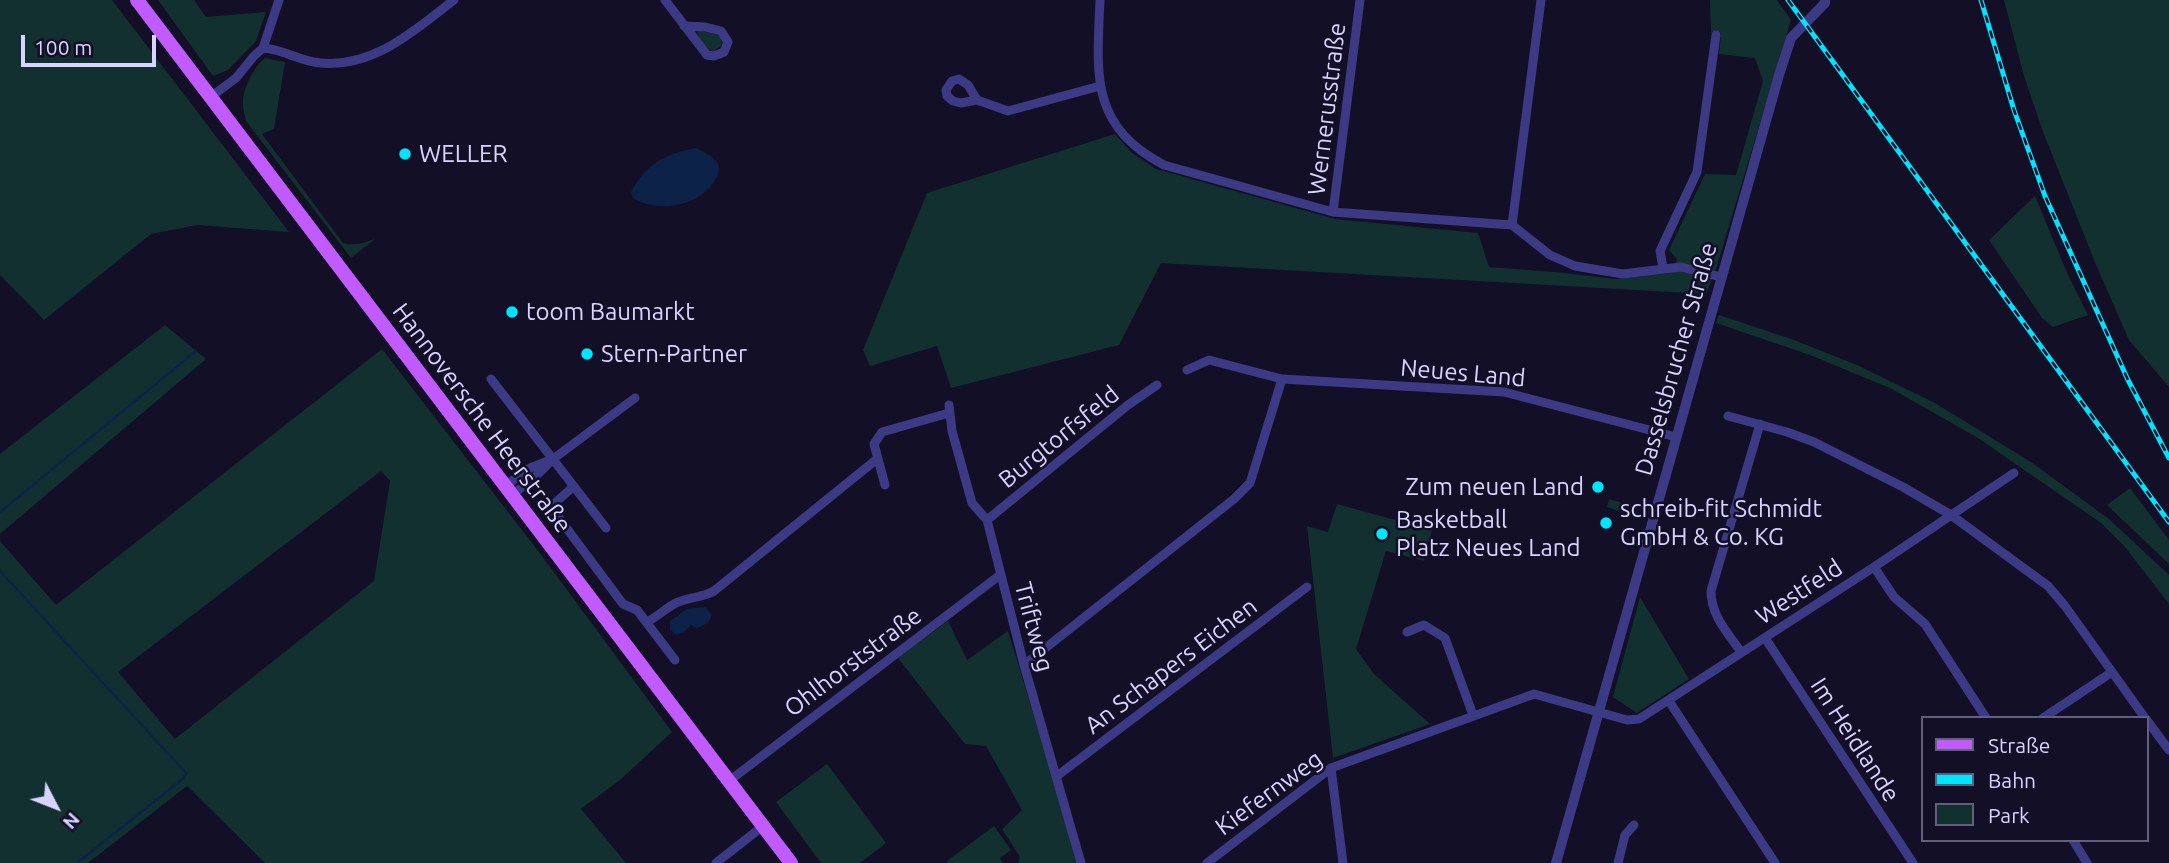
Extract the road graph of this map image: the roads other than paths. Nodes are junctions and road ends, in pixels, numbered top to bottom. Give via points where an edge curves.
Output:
1 (137, 0) edge
2 (279, 0) edge
3 (454, 0) edge
4 (665, 0) edge
5 (1100, 0) edge
6 (1360, 0) edge
7 (1541, 0) edge
8 (1825, 0) edge
9 (684, 26) junction
10 (1716, 35) dead end
11 (264, 48) junction
12 (1100, 86) junction
13 (212, 96) junction
14 (977, 100) dead end
15 (1334, 212) junction
16 (1512, 225) junction
17 (1662, 268) junction
18 (1721, 277) junction
19 (1188, 370) dead end
20 (491, 379) dead end
21 (1282, 379) junction
22 (1157, 386) dead end
23 (635, 398) dead end
24 (1728, 416) dead end
25 (1760, 424) junction
26 (1676, 437) junction
27 (553, 459) junction
28 (877, 459) junction
29 (2014, 473) dead end
30 (885, 485) dead end
31 (574, 486) junction
32 (509, 490) junction
33 (1951, 515) junction
34 (987, 520) junction
35 (606, 528) dead end
36 (1874, 567) junction
37 (1000, 575) junction
38 (1307, 587) dead end
39 (647, 622) junction
40 (1407, 632) dead end
41 (1765, 638) junction
42 (1741, 652) junction
43 (675, 660) dead end
44 (1024, 665) junction
45 (2112, 672) junction
46 (1669, 701) junction
47 (1599, 713) junction
48 (1473, 715) junction
49 (1985, 716) edge
50 (2046, 716) edge
51 (2145, 716) edge
52 (2148, 721) edge
53 (2169, 750) edge
54 (1331, 768) junction
55 (1057, 775) junction
56 (729, 780) junction
57 (1634, 825) dead end
58 (763, 826) junction
59 (2074, 842) edge
60 (716, 863) edge
61 (791, 863) edge
62 (1081, 863) edge
63 (1207, 863) edge
64 (1343, 863) edge
65 (1556, 863) edge
66 (1618, 863) edge
67 (1774, 863) edge
68 (1913, 863) edge
69 (2087, 863) edge

1 - 13 main road, Hannoversche Heerstraße
2 - 11 street
3 - 11 street via 400,41 346,62 321,63
4 - 9 street
5 - 12 street
6 - 15 street, Wernerusstraße
7 - 16 street
8 - 18 street, Dasselsbrucher Straße via 1791,38
9 - 9 street via 707,55 724,52 728,42 721,31
10 - 17 street via 1697,172 1660,251
11 - 13 street
12 - 14 street via 1008,111
12 - 15 street via 1108,114 1146,156
13 - 32 main road, Hannoversche Heerstraße
15 - 16 street, Wernerusstraße
16 - 17 street via 1569,265 1623,274
17 - 18 street via 1681,267
18 - 26 street, Dasselsbrucher Straße
19 - 21 street, Neues Land via 1209,360
20 - 27 street
21 - 26 street, Neues Land via 1504,392
21 - 44 street via 1250,483
22 - 34 street, Burgtorfsfeld
23 - 27 street
24 - 25 street
25 - 33 street via 1814,442
25 - 42 street via 1711,603
26 - 47 street, Dasselsbrucher Straße
27 - 31 street
27 - 32 street via 536,477
28 - 30 street
28 - 34 street, Triftweg via 874,444 882,432 949,409 972,503
28 - 39 street via 714,591 674,603
29 - 33 street, Westfeld
31 - 35 street
31 - 39 street via 555,503 554,511 623,604 637,610
32 - 56 main road, Hannoversche Heerstraße
33 - 36 street, Westfeld
33 - 45 street via 2048,586
34 - 37 street, Triftweg
36 - 41 street, Westfeld
36 - 49 street via 1894,597 1925,624
37 - 44 street, Triftweg
37 - 56 street, Ohlhorststraße
38 - 55 street, An Schapers Eichen
39 - 43 street
40 - 48 street via 1424,625 1445,638
41 - 42 street, Westfeld
41 - 68 street, Im Heidlande
42 - 46 street, Westfeld
44 - 55 street, Triftweg
45 - 50 street
45 - 51 street
46 - 47 street, Westfeld via 1639,719
46 - 67 street
47 - 48 street, Kiefernweg via 1534,694
47 - 65 street, Dasselsbrucher Straße
48 - 54 street, Kiefernweg
52 - 53 street
54 - 63 street, Kiefernweg
54 - 64 street
55 - 62 street, Triftweg
56 - 58 main road, Hannoversche Heerstraße
57 - 66 street via 1625,835
58 - 60 street
58 - 61 main road, Hannoversche Heerstraße
59 - 69 street

